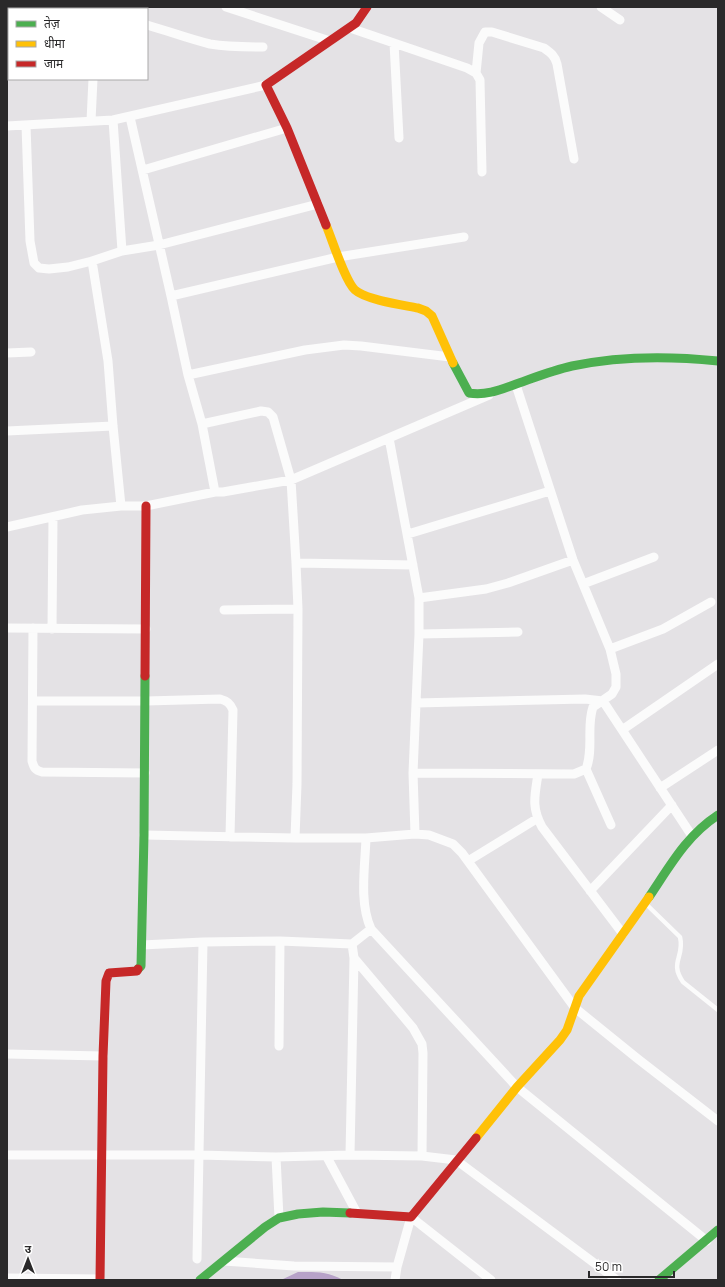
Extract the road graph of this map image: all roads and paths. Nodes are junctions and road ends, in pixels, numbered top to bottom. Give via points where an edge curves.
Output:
1 (54, 7) edge
2 (226, 7) edge
3 (367, 7) edge
4 (601, 7) edge
5 (97, 8) edge
6 (620, 20) dead end
7 (148, 25) edge
8 (350, 28) junction
9 (330, 41) junction
10 (394, 43) junction
11 (264, 47) dead end
12 (476, 73) junction
13 (93, 80) edge
14 (266, 85) junction
15 (130, 116) junction
16 (113, 120) junction
17 (91, 121) junction
18 (26, 125) junction
19 (7, 126) edge
20 (287, 128) junction
21 (399, 138) dead end
22 (574, 159) dead end
23 (143, 170) junction
24 (482, 172) dead end
25 (318, 204) junction
26 (464, 237) dead end
27 (159, 245) junction
28 (122, 251) junction
29 (338, 257) junction
30 (92, 261) junction
31 (171, 296) junction
32 (31, 352) dead end
33 (7, 353) edge
34 (450, 357) junction
35 (718, 361) edge
36 (188, 375) junction
37 (516, 384) junction
38 (502, 390) junction
39 (202, 424) junction
40 (113, 426) junction
41 (7, 431) edge
42 (389, 438) junction
43 (291, 480) junction
44 (550, 491) junction
45 (215, 492) junction
46 (121, 506) junction
47 (146, 506) junction
48 (52, 517) junction
49 (7, 527) edge
50 (408, 534) junction
51 (654, 557) dead end
52 (573, 560) junction
53 (296, 563) junction
54 (413, 565) junction
55 (583, 584) junction
56 (419, 598) junction
57 (711, 602) dead end
58 (298, 609) junction
59 (224, 610) dead end
60 (7, 628) edge
61 (33, 628) junction
62 (52, 628) junction
63 (146, 629) junction
64 (518, 632) dead end
65 (419, 634) junction
66 (610, 649) junction
67 (718, 664) edge
68 (32, 701) junction
69 (146, 701) junction
70 (603, 701) junction
71 (416, 703) junction
72 (622, 730) junction
73 (718, 750) edge
74 (586, 769) junction
75 (145, 773) junction
76 (413, 773) junction
77 (538, 774) junction
78 (660, 788) junction
79 (672, 805) junction
80 (718, 815) edge
81 (538, 818) junction
82 (611, 825) dead end
83 (415, 834) junction
84 (144, 835) junction
85 (692, 836) junction
86 (230, 837) junction
87 (295, 838) junction
88 (366, 838) junction
89 (468, 861) junction
90 (590, 890) junction
91 (645, 903) junction
92 (371, 929) junction
93 (623, 934) junction
94 (280, 941) junction
95 (203, 942) junction
96 (142, 944) junction
97 (352, 944) junction
98 (354, 958) junction
99 (575, 1008) junction
100 (718, 1010) edge
101 (279, 1046) dead end
102 (7, 1054) edge
103 (103, 1056) junction
104 (517, 1087) junction
105 (718, 1121) edge
106 (101, 1155) junction
107 (198, 1155) junction
108 (350, 1155) junction
109 (7, 1156) edge
110 (422, 1156) junction
111 (276, 1157) junction
112 (326, 1157) junction
113 (456, 1160) junction
114 (357, 1213) junction
115 (411, 1217) junction
116 (279, 1218) junction
117 (718, 1230) edge
118 (707, 1241) junction
119 (197, 1259) dead end
120 (224, 1261) junction
121 (397, 1267) junction
122 (7, 1278) edge
123 (100, 1279) edge
124 (200, 1280) edge
125 (395, 1280) edge
126 (491, 1280) edge
127 (617, 1280) edge
128 (659, 1280) edge

1 - 5 street
2 - 9 street
3 - 8 street
4 - 6 street
7 - 11 street via 211,44
8 - 9 street
8 - 10 street
9 - 14 street
10 - 12 street via 463,66
10 - 21 street
12 - 22 street via 479,43 485,32 492,32 551,52 557,64
12 - 24 street via 480,80
13 - 17 street
14 - 15 street
14 - 20 street
15 - 16 street
15 - 23 street
16 - 17 street
16 - 28 street
17 - 18 street
18 - 19 street
18 - 30 street via 30,241 34,262 39,268 48,270
20 - 23 street
20 - 25 street
23 - 27 street
25 - 27 street
25 - 29 street
26 - 29 street
27 - 28 street
27 - 31 street
28 - 30 street
29 - 31 street
29 - 34 street via 355,290 365,296 418,308 432,316
30 - 40 street via 108,361
31 - 36 street
32 - 33 street
34 - 36 street via 344,345 305,350
34 - 38 street via 469,393
35 - 37 street via 673,358 597,362 570,367
36 - 39 street
37 - 38 street
37 - 44 street
38 - 42 street
39 - 43 street via 261,411 268,412 273,417
39 - 45 street
40 - 41 street
40 - 46 street
42 - 43 street
42 - 50 street
43 - 45 street
43 - 53 street
44 - 50 street
44 - 52 street
45 - 47 street
46 - 47 street
46 - 48 street via 82,510
47 - 63 street
48 - 49 street
48 - 62 street
50 - 54 street
51 - 55 street
52 - 55 street
52 - 56 street via 486,589
53 - 54 street
53 - 58 street
54 - 56 street
55 - 66 street
56 - 65 street
57 - 66 street via 663,629
58 - 59 street
58 - 87 street
60 - 61 street
61 - 62 street
61 - 68 street
62 - 63 street
63 - 69 street
64 - 65 street
65 - 71 street
66 - 70 street via 616,674 616,687
67 - 72 street
68 - 69 street
68 - 75 street via 32,761 36,770
69 - 75 street
69 - 86 street via 220,699 230,703 233,710
70 - 71 street via 584,699
70 - 72 street
70 - 74 street via 594,707 591,713 589,761
71 - 76 street
72 - 78 street
73 - 78 street
74 - 77 street via 574,774
74 - 82 street
75 - 84 street
76 - 77 street
76 - 83 street
77 - 81 street via 534,802
78 - 79 street
79 - 85 street
79 - 90 street
80 - 85 street
81 - 89 street
81 - 90 street via 542,827
83 - 88 street
83 - 89 street via 429,835 453,844
84 - 86 street
84 - 96 street
85 - 91 street
86 - 87 street
87 - 88 street
88 - 92 street via 364,904
89 - 99 street
90 - 93 street
91 - 93 street
91 - 100 lane via 680,937 682,944 677,969 683,982
92 - 97 street
92 - 104 street
93 - 99 street via 579,996
94 - 95 street
94 - 97 street
94 - 101 street
95 - 96 street
95 - 107 street
96 - 103 street via 140,969 112,972 107,976
97 - 98 street
98 - 108 street
98 - 110 street via 413,1028 422,1044
99 - 104 street via 564,1035
99 - 105 street
102 - 103 street
103 - 106 street
104 - 113 street
104 - 118 street
106 - 107 street
106 - 109 street
106 - 123 street
107 - 111 street
107 - 119 street
108 - 110 street
108 - 112 street
110 - 113 street
111 - 112 street
111 - 116 street
112 - 114 street
113 - 115 street
113 - 127 street
114 - 115 street
114 - 116 street via 322,1212
115 - 121 street
115 - 126 street
116 - 120 street
117 - 118 street
118 - 128 street
120 - 121 street via 294,1266
120 - 124 street
121 - 125 street
122 - 123 street

